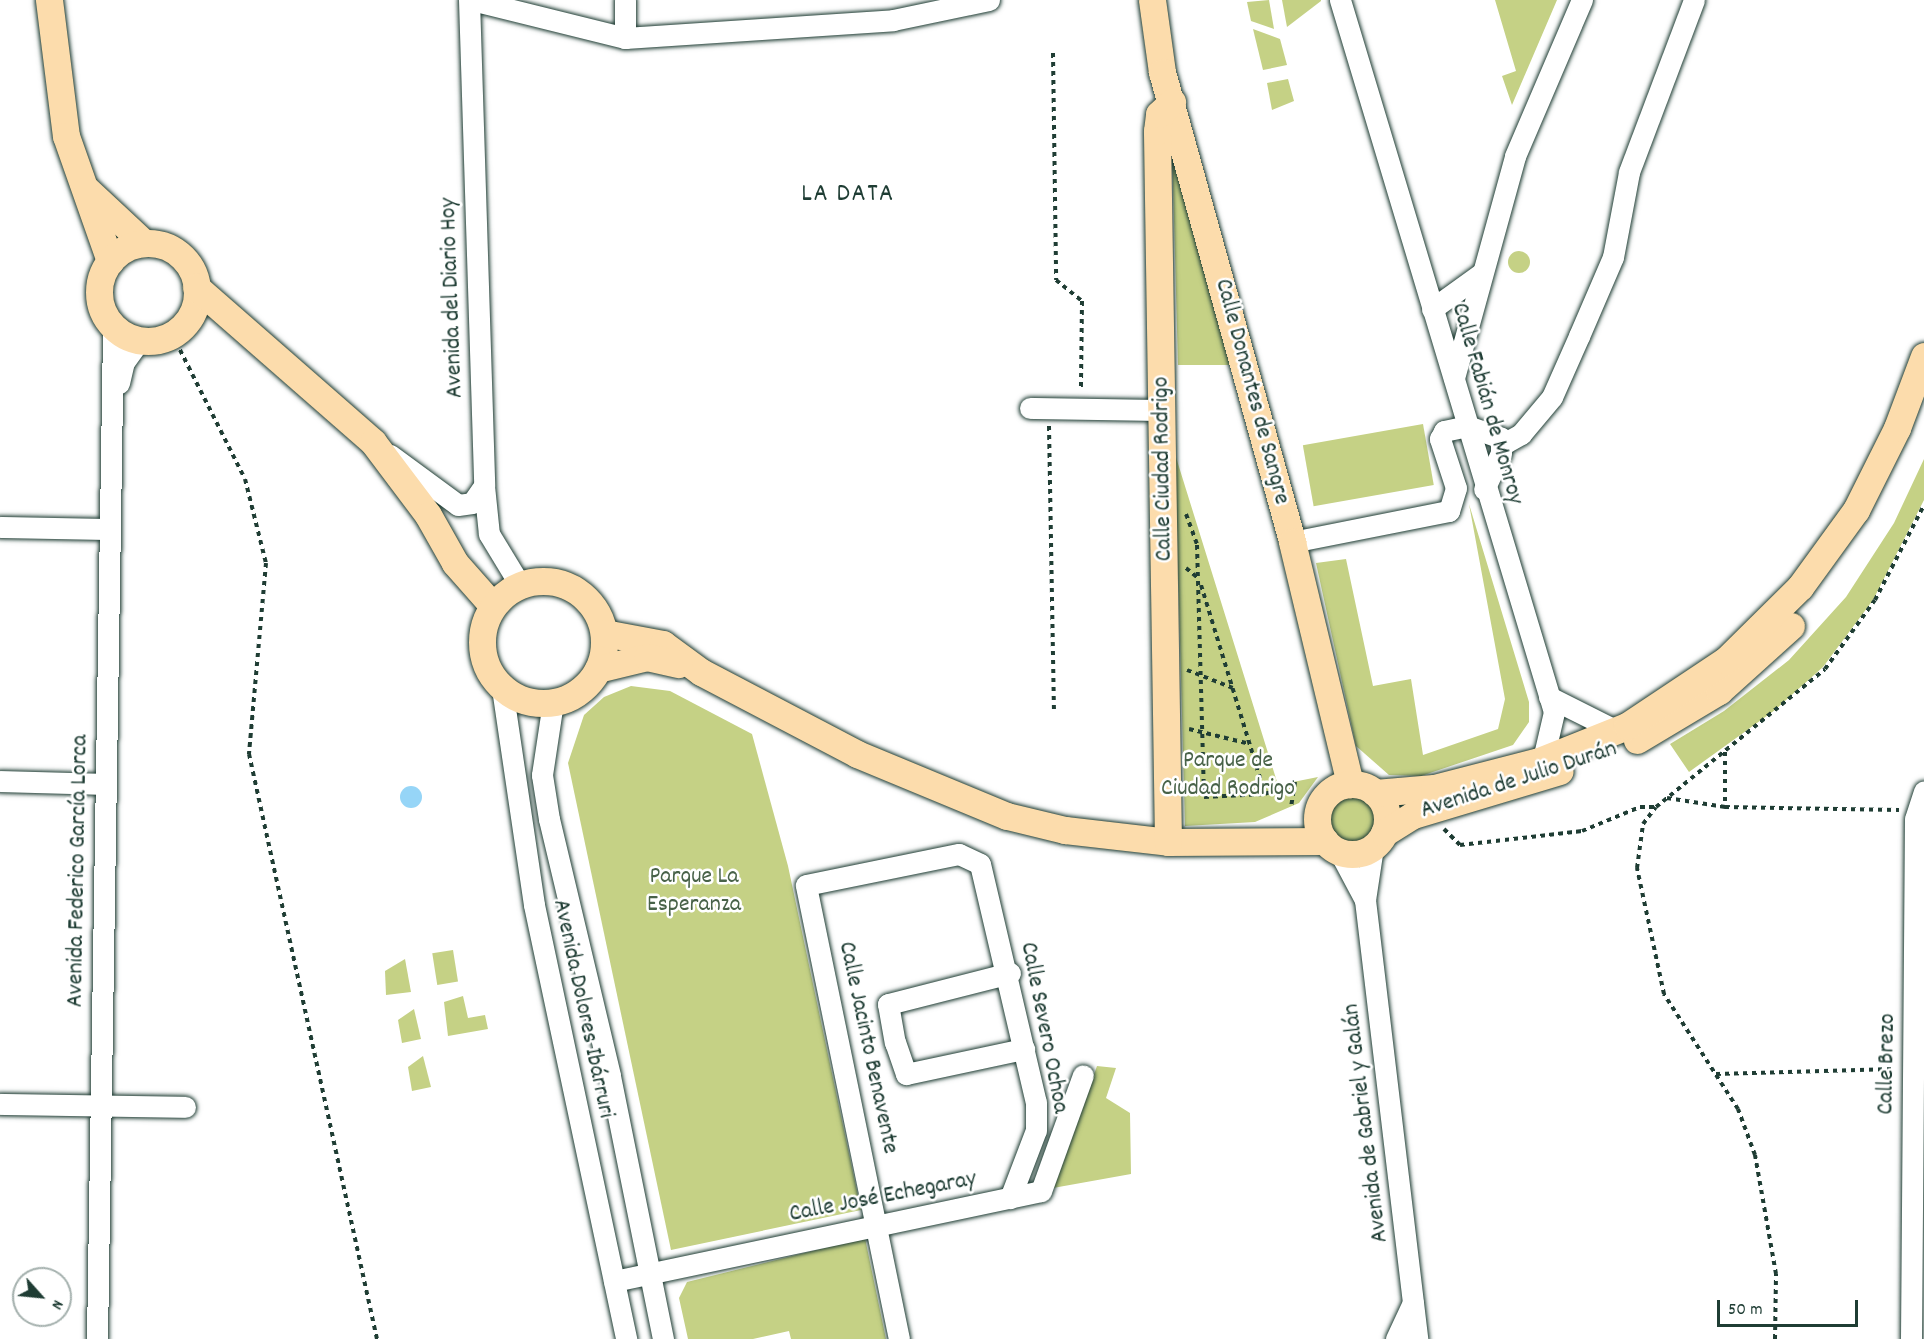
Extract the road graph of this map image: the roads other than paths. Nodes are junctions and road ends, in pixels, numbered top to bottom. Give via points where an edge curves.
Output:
1 (50, 0) edge
2 (470, 0) edge
3 (625, 0) edge
4 (989, 0) edge
5 (1152, 0) edge
6 (1340, 0) edge
7 (1350, 0) edge
8 (1582, 0) edge
9 (1694, 0) edge
10 (625, 38) junction
11 (1355, 41) junction
12 (1172, 102) junction
13 (84, 187) junction
14 (144, 243) junction
15 (110, 261) junction
16 (1482, 273) junction
17 (1420, 274) junction
18 (196, 287) junction
19 (1456, 290) junction
20 (1434, 316) junction
21 (1470, 320) junction
22 (238, 323) junction
23 (180, 326) junction
24 (113, 327) junction
25 (140, 340) junction
26 (1924, 356) edge
27 (1454, 378) junction
28 (114, 404) junction
29 (1924, 405) edge
30 (1039, 409) road end
31 (1164, 410) junction
32 (1467, 426) junction
33 (373, 442) junction
34 (1503, 444) junction
35 (484, 486) junction
36 (1484, 489) junction
37 (0, 527) edge
38 (109, 529) junction
39 (1292, 542) junction
40 (520, 585) junction
41 (493, 606) junction
42 (604, 633) junction
43 (598, 669) junction
44 (701, 672) junction
45 (502, 688) junction
46 (553, 702) junction
47 (1552, 705) junction
48 (1615, 730) junction
49 (1570, 758) junction
50 (1540, 770) junction
51 (0, 781) edge
52 (106, 784) junction
53 (1350, 784) junction
54 (1375, 793) junction
55 (1921, 801) edge
56 (1318, 813) junction
57 (1257, 838) junction
58 (1379, 840) junction
59 (1168, 842) junction
60 (1332, 846) junction
61 (806, 885) joint
62 (1365, 900) junction
63 (1010, 973) junction
64 (1024, 1049) junction
65 (1083, 1075) dead end
66 (0, 1104) edge
67 (100, 1106) junction
68 (185, 1107) dead end
69 (1010, 1198) junction
70 (877, 1223) junction
71 (650, 1274) junction
72 (614, 1281) junction
73 (1413, 1303) junction
74 (97, 1339) edge
75 (626, 1339) edge
76 (663, 1339) edge
77 (899, 1339) edge
78 (1396, 1339) edge
79 (1417, 1339) edge
80 (1911, 1339) edge

1 - 13 main road via 66,136
2 - 10 street
2 - 35 street, Avenida del Diario Hoy
3 - 10 street
4 - 10 street via 893,20
5 - 12 main road, Calle Donantes de Sangre
6 - 11 street, Calle Fabián de Monroy
7 - 11 street, Calle Fabián de Monroy
8 - 16 street via 1515,156
9 - 34 street via 1629,172 1613,257 1584,326 1552,397 1521,434
11 - 17 street, Calle Fabián de Monroy
12 - 31 main road, Calle Ciudad Rodrigo via 1159,114 1157,131
12 - 39 main road, Calle Donantes de Sangre
13 - 14 main road
13 - 15 main road
14 - 15 main road
14 - 18 main road via 178,253
15 - 24 main road via 99,287 105,315
16 - 19 street
16 - 21 street
17 - 19 street
17 - 20 street, Calle Fabián de Monroy
18 - 22 main road
18 - 23 main road
19 - 20 street
20 - 21 street via 1457,329
20 - 27 street, Calle Fabián de Monroy
21 - 27 street
22 - 23 main road
22 - 33 main road
23 - 25 main road
24 - 25 main road
24 - 28 street, Avenida Federico García Lorca
25 - 28 street, Avenida Federico García Lorca via 124,362
26 - 48 main road, Avenida de Julio Durán via 1876,475 1800,587 1726,660
27 - 32 street, Calle Fabián de Monroy
28 - 38 street, Avenida Federico García Lorca
29 - 49 main road, Avenida de Julio Durán via 1894,478 1865,529 1818,594 1762,656 1671,721
30 - 31 street
31 - 59 main road, Calle Ciudad Rodrigo
32 - 34 street via 1492,430
32 - 36 street, Calle Fabián de Monroy
32 - 39 street via 1444,431 1440,439 1456,488 1449,511
33 - 35 street via 458,505 472,503
33 - 41 main road via 428,515 454,563
34 - 36 street
35 - 40 street, Avenida del Diario Hoy via 489,534
36 - 47 street, Calle Fabián de Monroy
37 - 38 street
38 - 52 street, Avenida Federico García Lorca
39 - 53 main road, Calle Donantes de Sangre
40 - 41 main road
40 - 42 main road via 538,580 573,588 598,615
41 - 45 main road via 482,640 484,658
42 - 43 main road
42 - 44 main road via 663,644
43 - 44 main road via 647,657
43 - 46 main road via 571,696
44 - 59 main road via 857,754 1007,816 1096,835
45 - 46 main road via 526,700
45 - 72 street, Avenida Dolores Ibárruri via 534,905
46 - 71 street, Avenida Dolores Ibárruri via 542,775
47 - 48 street
47 - 49 street, Calle Fabián de Monroy
47 - 50 street
48 - 49 main road, Avenida de Julio Durán
49 - 50 main road, Avenida de Julio Durán
50 - 54 main road, Avenida de Julio Durán via 1434,788
50 - 58 main road, Avenida de Julio Durán via 1427,810
51 - 52 street
52 - 67 street, Avenida Federico García Lorca
53 - 54 main road
53 - 56 main road via 1335,788
54 - 58 main road via 1387,813
55 - 80 street, Calle Brezo via 1913,1068
56 - 57 main road
56 - 60 main road
57 - 59 main road
57 - 60 main road
58 - 60 main road via 1351,854
58 - 62 street, Avenida de Gabriel y Galán
60 - 62 street, Avenida de Gabriel y Galán
61 - 63 street, Calle Severo Ochoa via 959,854 980,864
61 - 70 street, Calle Jacinto Benavente
62 - 73 street, Avenida de Gabriel y Galán
63 - 64 street, Calle Severo Ochoa
63 - 64 street via 888,1004 906,1074
64 - 69 street, Calle Severo Ochoa via 1036,1130
65 - 69 street, Calle José Echegaray via 1041,1191
66 - 67 street
67 - 68 street
67 - 74 street, Avenida Federico García Lorca
69 - 70 street, Calle José Echegaray
70 - 71 street, Calle José Echegaray
70 - 77 street, Calle Jacinto Benavente
71 - 72 street, Calle José Echegaray
71 - 76 street, Avenida Dolores Ibárruri
72 - 75 street, Avenida Dolores Ibárruri
73 - 78 street
73 - 79 street, Avenida de Gabriel y Galán

